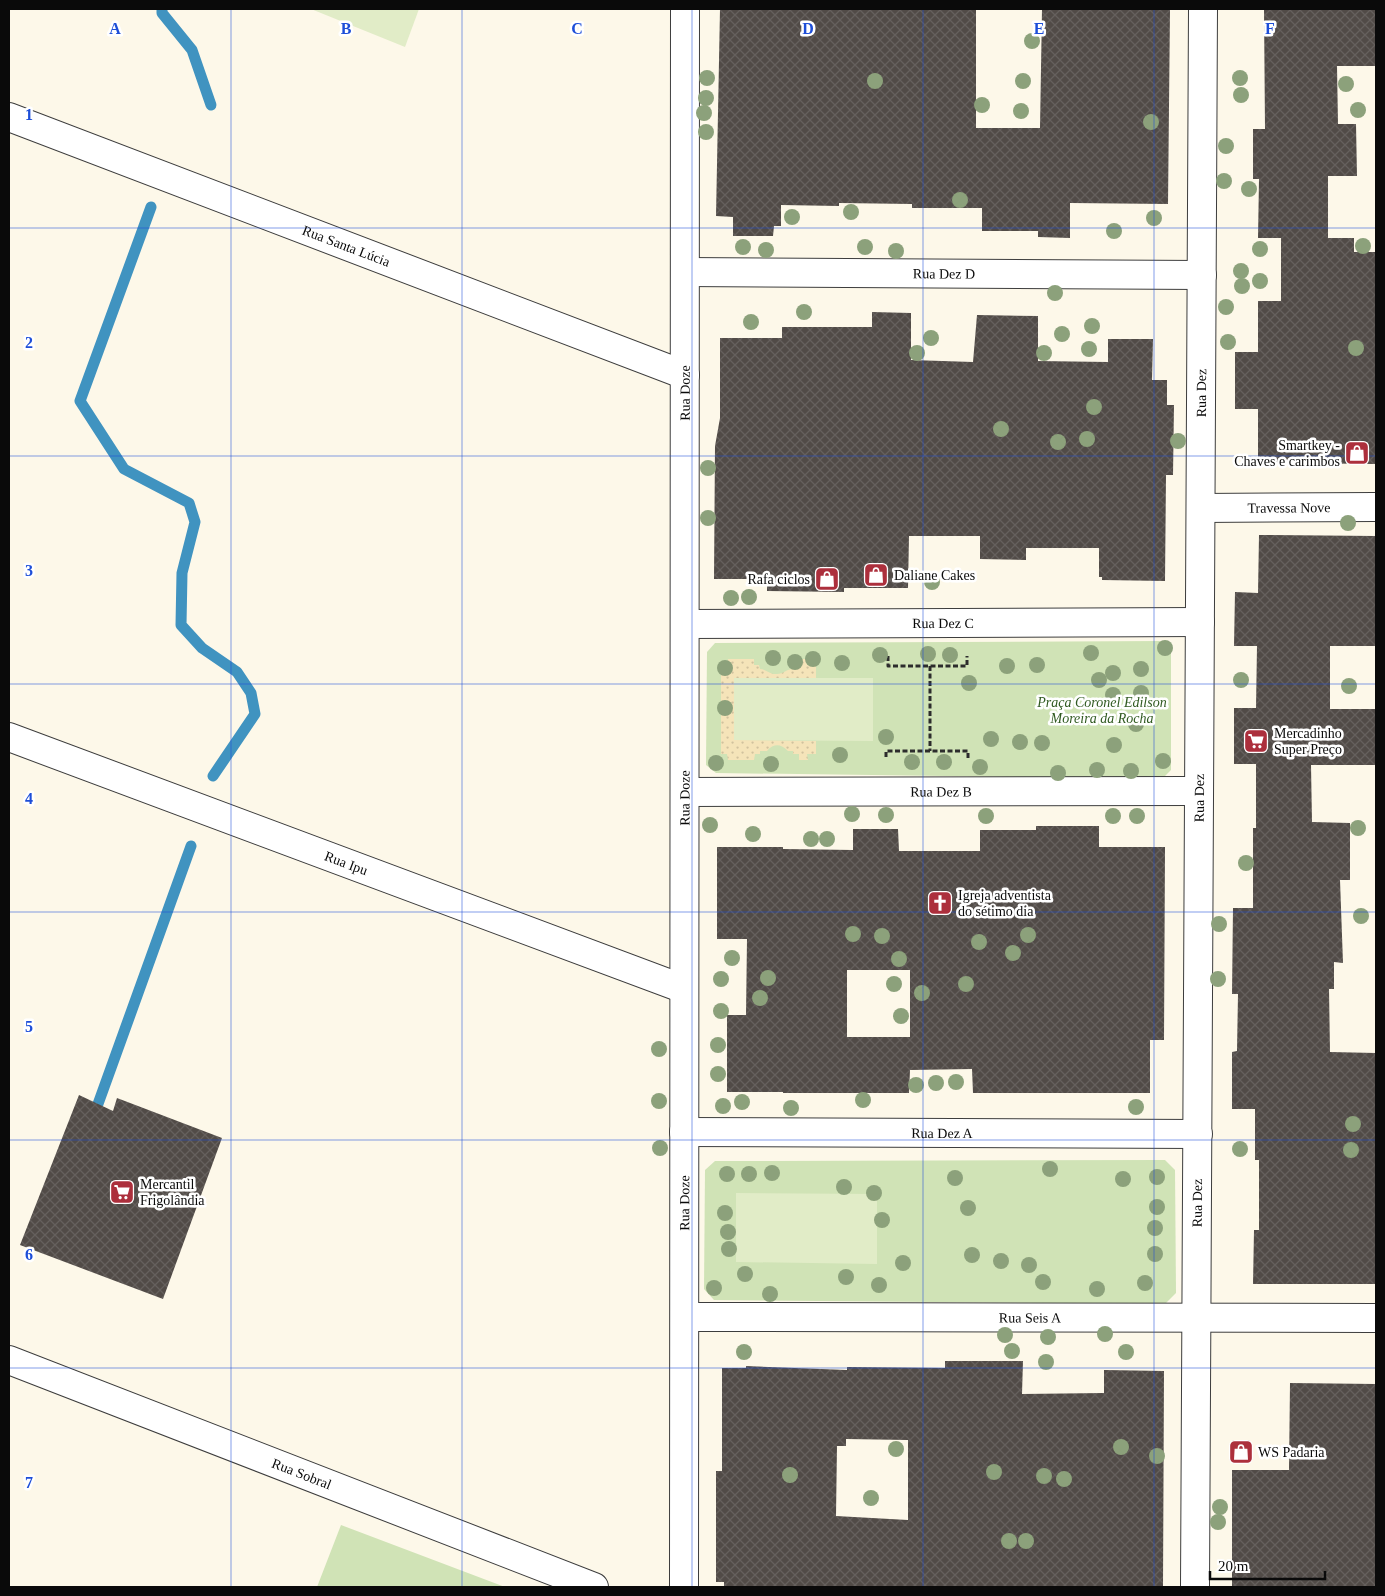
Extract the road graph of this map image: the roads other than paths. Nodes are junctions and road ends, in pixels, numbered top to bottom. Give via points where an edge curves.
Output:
1 (685, 9) edge
2 (1203, 9) edge
3 (9, 117) edge
4 (685, 272) junction
5 (1202, 275) junction
6 (685, 375) junction
7 (1376, 507) edge
8 (1201, 508) junction
9 (1200, 622) junction
10 (685, 624) junction
11 (9, 737) edge
12 (1199, 791) junction
13 (684, 792) junction
14 (684, 989) junction
15 (684, 1132) junction
16 (1198, 1134) junction
17 (684, 1317) junction
18 (1197, 1318) junction
19 (1376, 1318) edge
20 (9, 1360) edge
21 (594, 1587) edge
22 (684, 1587) edge
23 (1195, 1587) edge

1 - 4 street, Rua Doze
2 - 5 street, Rua Dez
3 - 6 street, Rua Santa Lúcia
4 - 5 street, Rua Dez D
4 - 6 street, Rua Doze
5 - 8 street, Rua Dez
6 - 10 street, Rua Doze
7 - 8 street, Travessa Nove
8 - 9 street, Rua Dez
9 - 10 street, Rua Dez C
9 - 12 street, Rua Dez
10 - 13 street, Rua Doze
11 - 14 street, Rua Ipu
12 - 13 street, Rua Dez B
12 - 16 street, Rua Dez
13 - 14 street, Rua Doze
14 - 15 street, Rua Doze
15 - 16 street, Rua Dez A
15 - 17 street, Rua Doze
16 - 18 street, Rua Dez
17 - 18 street, Rua Seis A
17 - 22 street, Rua Doze
18 - 19 street, Rua Seis A
18 - 23 street, Rua Dez
20 - 21 street, Rua Sobral

